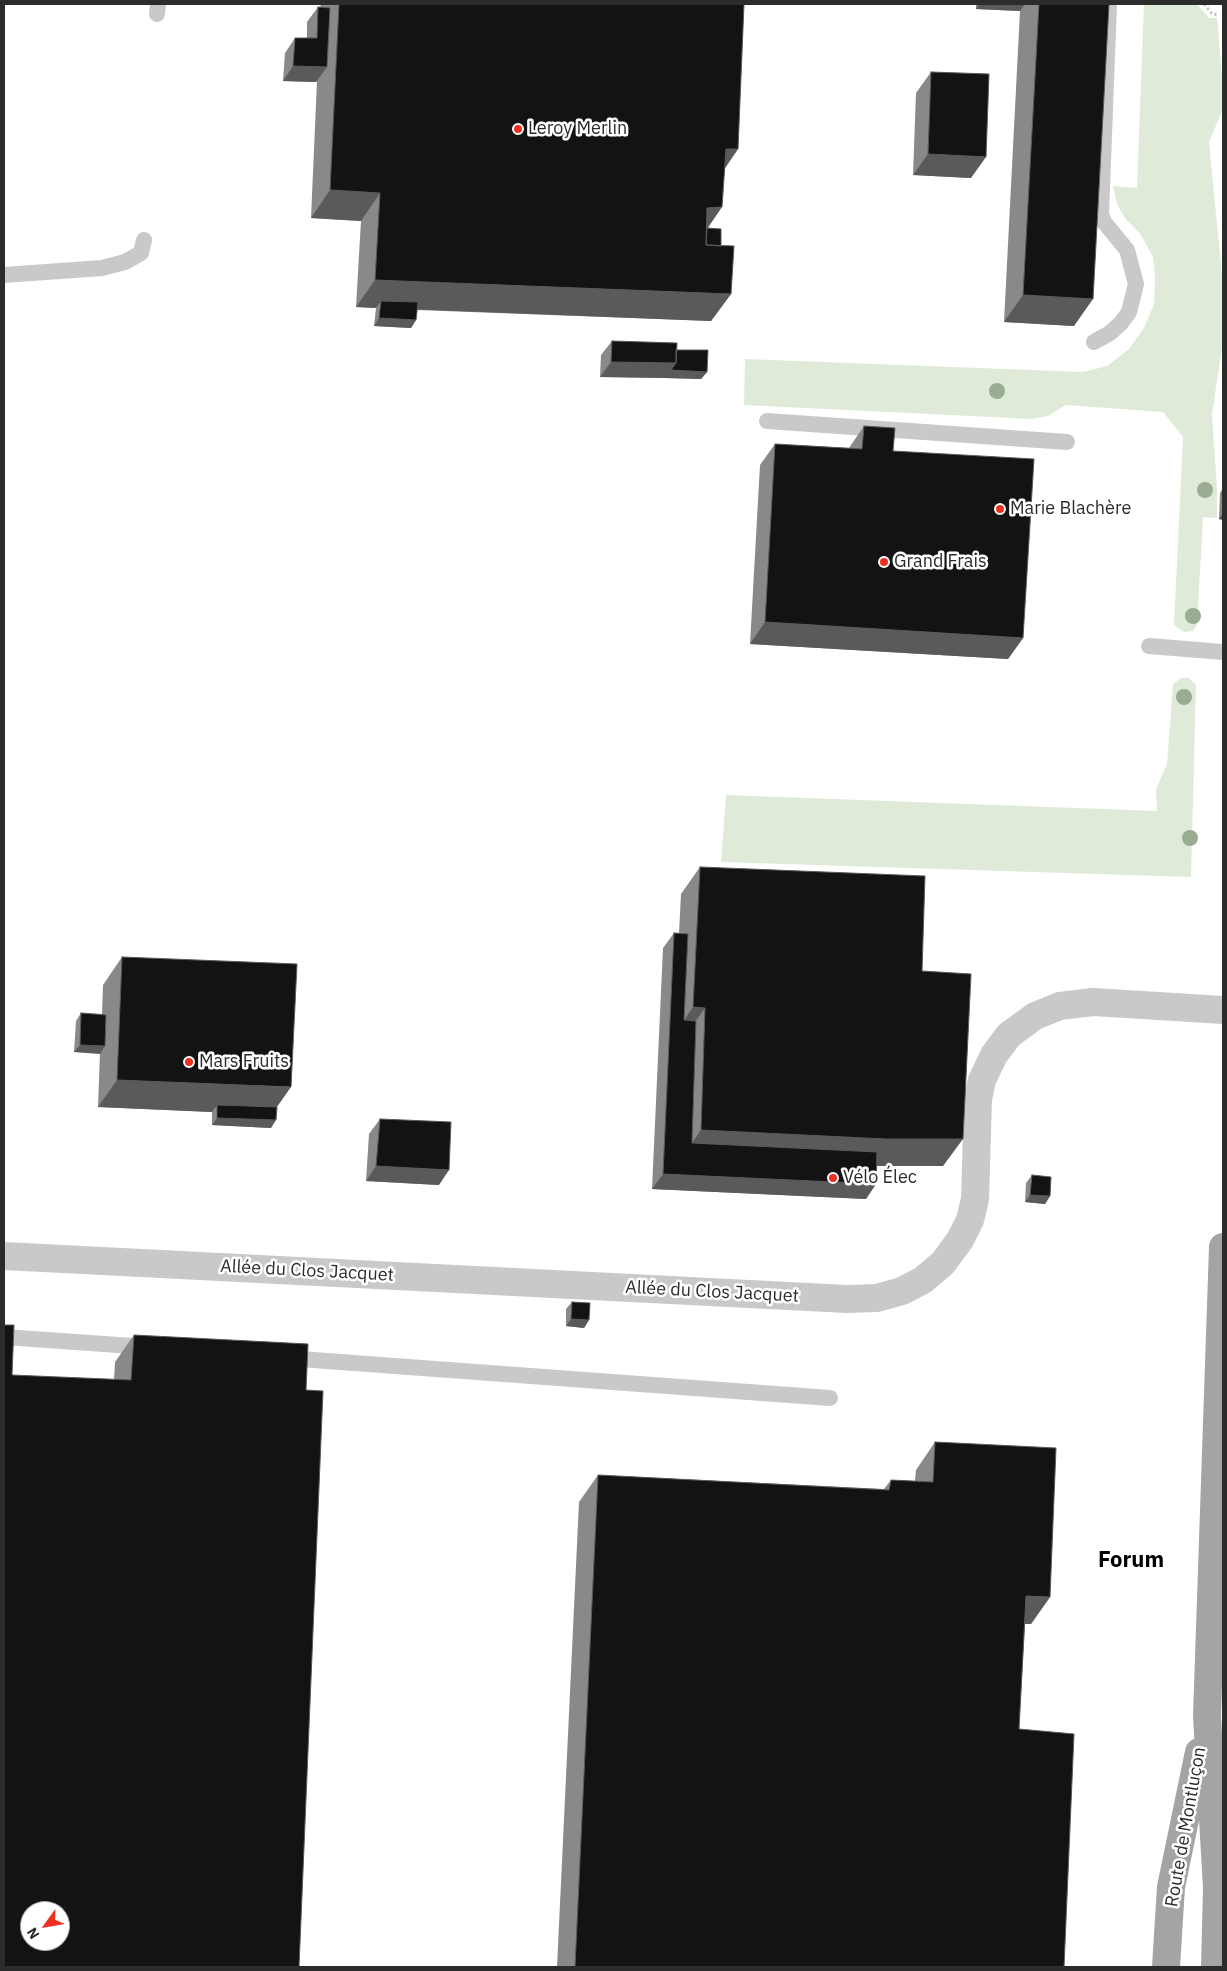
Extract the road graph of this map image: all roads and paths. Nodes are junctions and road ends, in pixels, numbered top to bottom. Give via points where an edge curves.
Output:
1 (1109, 4) edge
2 (1204, 4) edge
3 (1219, 15) dead end
4 (144, 240) dead end
5 (4, 275) edge
6 (1094, 342) dead end
7 (767, 421) dead end
8 (1067, 442) dead end
9 (1149, 646) dead end
10 (1223, 652) edge
11 (1223, 1010) edge
12 (1223, 1247) edge
13 (4, 1256) edge
14 (4, 1337) edge
15 (163, 1348) edge
16 (272, 1357) edge
17 (830, 1398) dead end
18 (1206, 1716) junction
19 (1166, 1967) edge
20 (1215, 1967) edge

1 - 6 lane via 1102,214 1104,222 1127,250 1136,284 1129,312 1121,324
2 - 3 path via 1212,14
4 - 5 lane via 141,253 125,262 102,268
7 - 8 lane
9 - 10 lane
11 - 13 street, Allée du Clos Jacquet via 1093,1002 1060,1006 1034,1016 1009,1035 994,1055 982,1080 978,1099 975,1199 970,1220 960,1240 943,1263 923,1280 902,1291 877,1298
12 - 18 main road, Route de Montluçon
14 - 15 lane
16 - 17 lane
18 - 19 main road, Route de Montluçon via 1171,1887
18 - 20 main road, Route de Montluçon via 1217,1888

